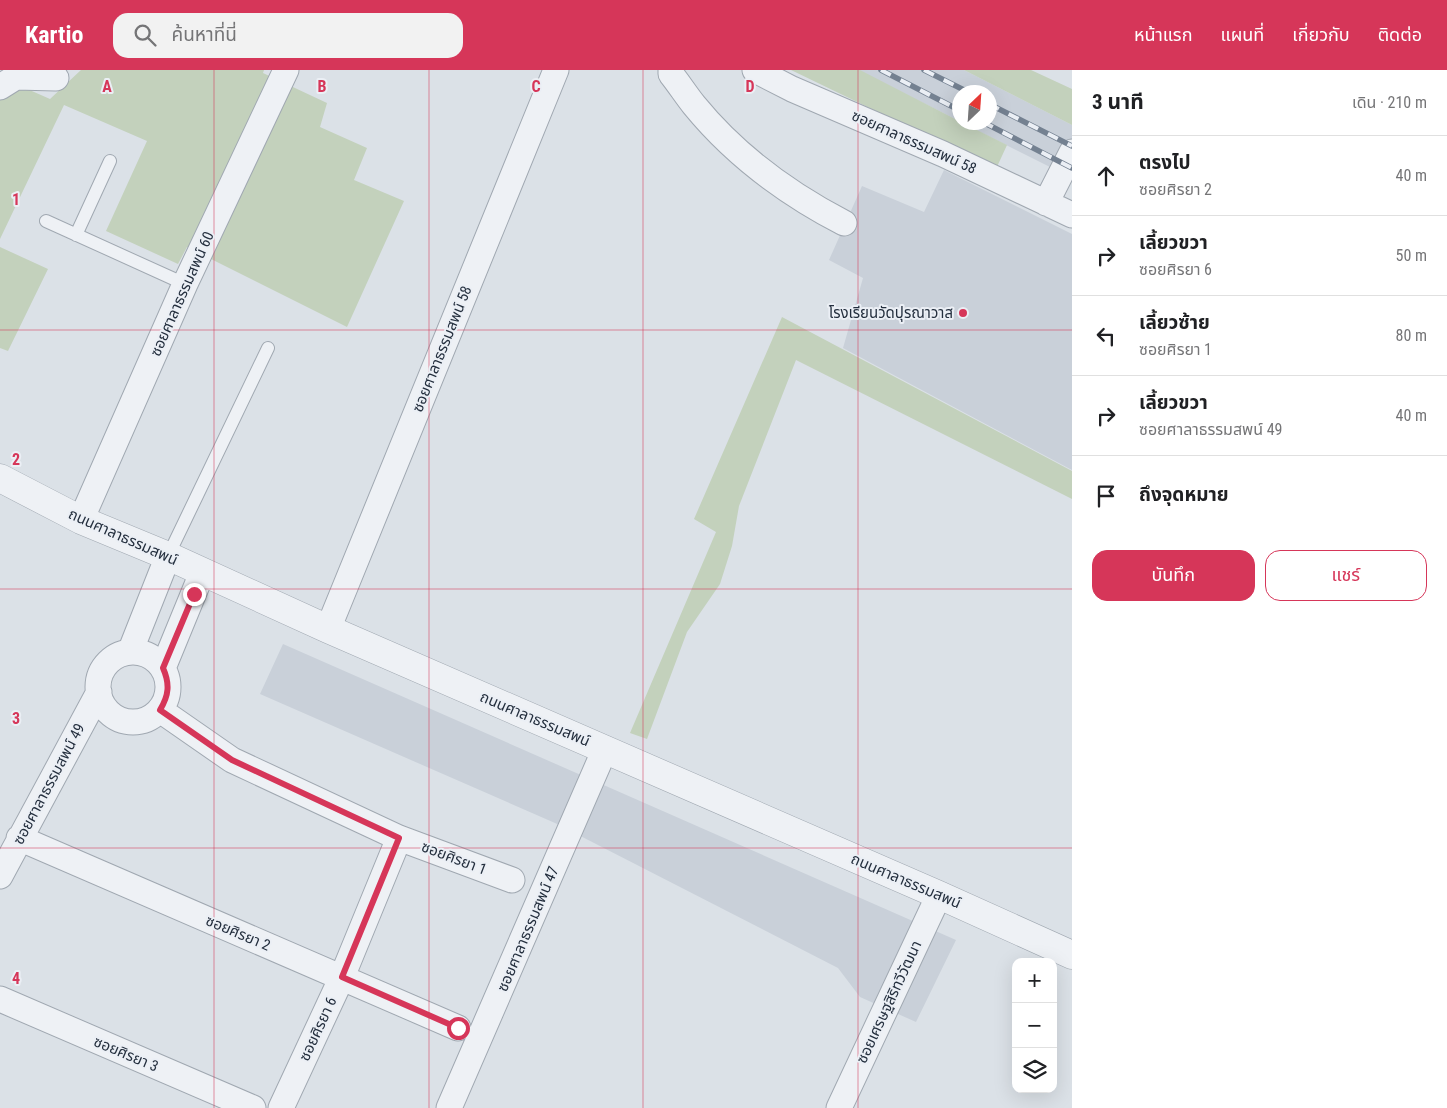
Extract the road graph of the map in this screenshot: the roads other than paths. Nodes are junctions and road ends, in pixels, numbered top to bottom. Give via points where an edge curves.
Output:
1 (286, 70) edge
2 (556, 70) edge
3 (670, 70) edge
4 (755, 70) edge
5 (56, 78) dead end
6 (0, 87) edge
7 (1072, 152) edge
8 (110, 162) dead end
9 (1046, 203) junction
10 (1072, 215) edge
11 (46, 221) dead end
12 (844, 223) dead end
13 (76, 235) junction
14 (186, 284) junction
15 (268, 348) dead end
16 (0, 478) edge
17 (81, 520) junction
18 (168, 556) junction
19 (202, 573) junction
20 (328, 629) junction
21 (130, 652) junction
22 (163, 668) junction
23 (99, 692) junction
24 (160, 710) junction
25 (605, 749) junction
26 (19, 838) junction
27 (399, 838) junction
28 (0, 876) edge
29 (512, 880) dead end
30 (939, 895) junction
31 (1072, 955) edge
32 (342, 977) junction
33 (0, 999) edge
34 (458, 1028) dead end
35 (253, 1108) edge
36 (281, 1108) edge
37 (449, 1108) edge
38 (839, 1108) edge

1 - 14 street, ซอยศาลาธรรมสพน์ 60
2 - 20 street, ซอยศาลาธรรมสพน์ 58
3 - 12 street via 694,105 737,150 765,173
4 - 9 street, ซอยศาลาธรรมสพน์ 58
5 - 6 street via 16,77
7 - 9 street
8 - 13 lane
9 - 10 street, ซอยศาลาธรรมสพน์ 58
11 - 13 lane
13 - 14 lane
14 - 17 street, ซอยศาลาธรรมสพน์ 60
15 - 18 lane
16 - 17 street, ถนนศาลาธรรมสพน์
17 - 18 street, ถนนศาลาธรรมสพน์
18 - 19 street, ถนนศาลาธรรมสพน์
18 - 21 street
19 - 20 street, ถนนศาลาธรรมสพน์
19 - 22 street
20 - 25 street, ถนนศาลาธรรมสพน์
21 - 22 street via 149,655
21 - 23 street, ซอยศาลาธรรมสพน์ 49 via 114,658 102,670
22 - 24 street via 168,689
23 - 24 street via 102,703 118,718 141,721
23 - 26 street, ซอยศาลาธรรมสพน์ 49
24 - 27 street, ซอยศิรยา 1 via 232,760
25 - 30 street, ถนนศาลาธรรมสพน์
25 - 37 street, ซอยศาลาธรรมสพน์ 47
26 - 28 street, ซอยศาลาธรรมสพน์ 49
26 - 32 street, ซอยศิรยา 2
27 - 29 street, ซอยศิรยา 1
27 - 32 street, ซอยศิรยา 6
30 - 31 street, ถนนศาลาธรรมสพน์
30 - 38 street, ซอยเศรษฐสิริทวีวัฒนา
32 - 34 street, ซอยศิรยา 2
32 - 36 street, ซอยศิรยา 6
33 - 35 street, ซอยศิรยา 3

